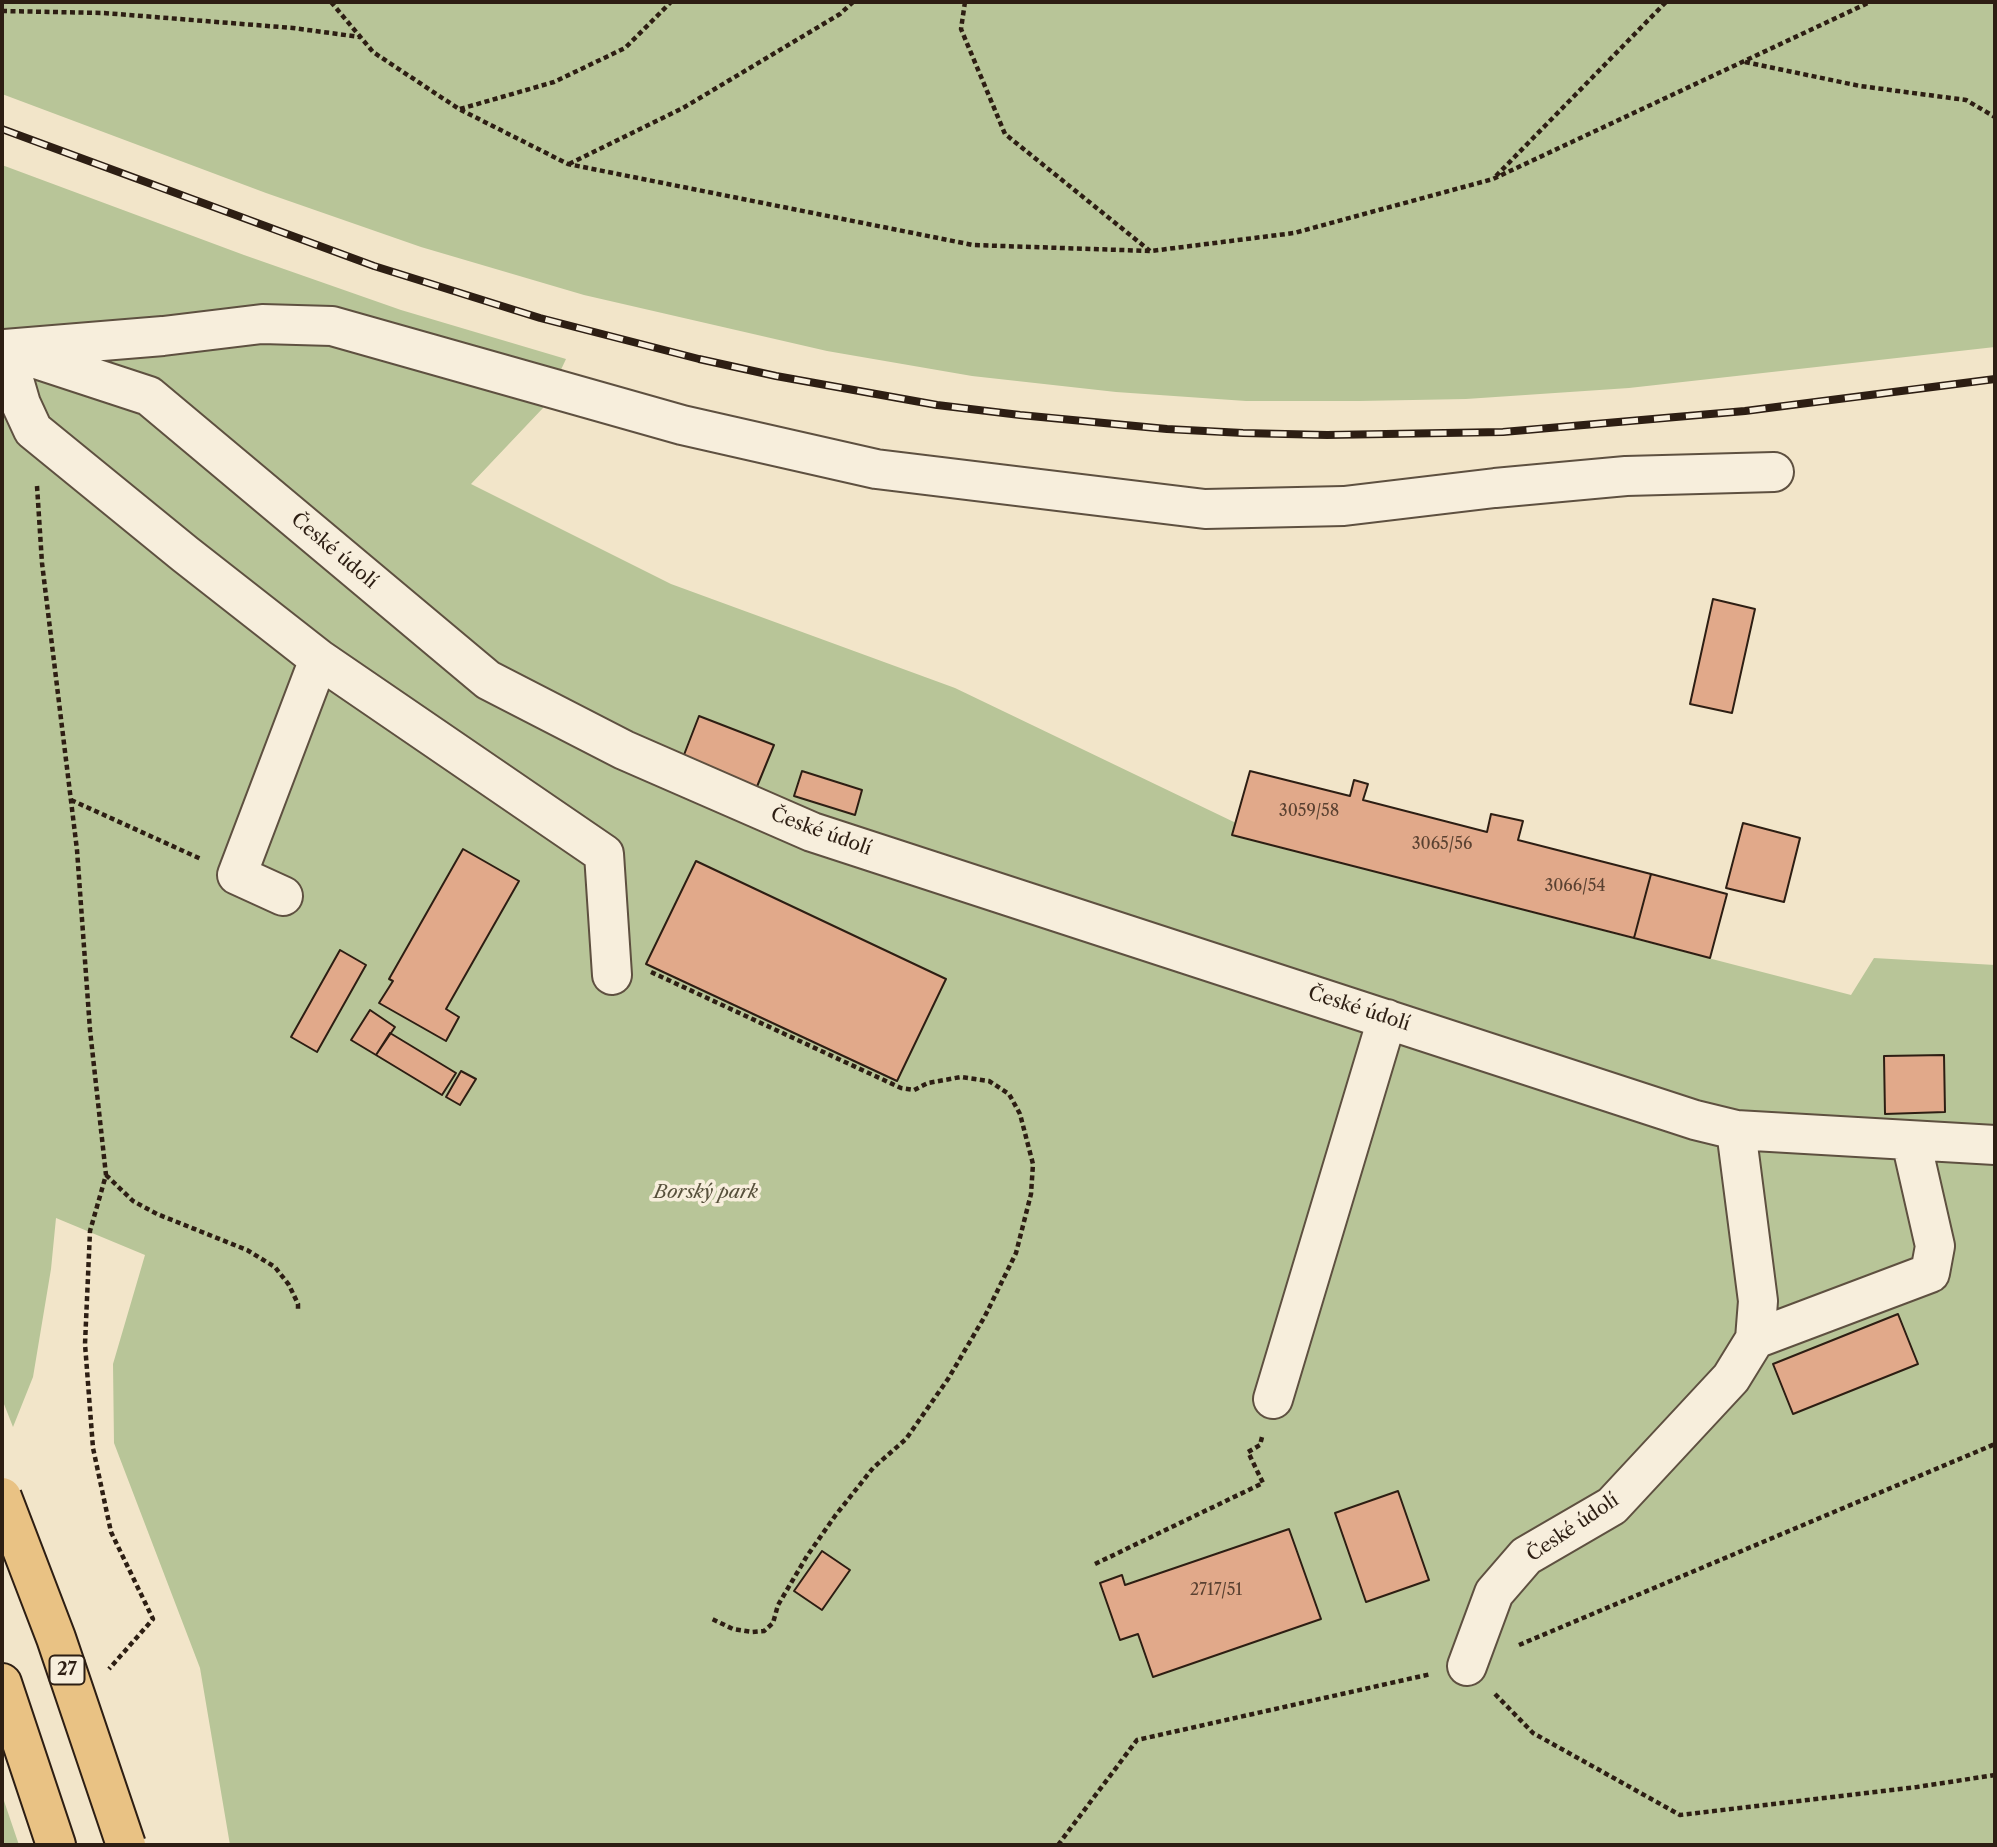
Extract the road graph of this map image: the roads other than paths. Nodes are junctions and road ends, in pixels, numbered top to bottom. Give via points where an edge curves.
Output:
1 (4, 348) edge
2 (1774, 472) dead end
3 (319, 659) junction
4 (283, 896) dead end
5 (627, 971) road end
6 (1387, 1019) junction
7 (1736, 1130) junction
8 (1911, 1141) junction
9 (1995, 1146) edge
10 (1755, 1339) junction
11 (1273, 1399) road end
12 (2, 1497) edge
13 (1467, 1666) road end
14 (2, 1683) edge
15 (56, 1845) edge
16 (126, 1845) edge

1 - 2 street via 262,324 332,326 682,425 876,470 1205,509 1344,506 1626,475
1 - 3 street via 33,430
1 - 6 street, České údolí via 149,396 488,680 624,750 812,831
3 - 4 street via 237,875
3 - 5 street via 604,855
6 - 7 street, České údolí
6 - 11 street
7 - 8 street, České údolí
7 - 10 street, České údolí via 1758,1301
8 - 9 street, České údolí
8 - 10 street via 1935,1246 1930,1273
10 - 13 street, České údolí via 1731,1378 1612,1506 1526,1556 1494,1593
12 - 16 highway, 27, bridge via 56,1638
14 - 15 highway

